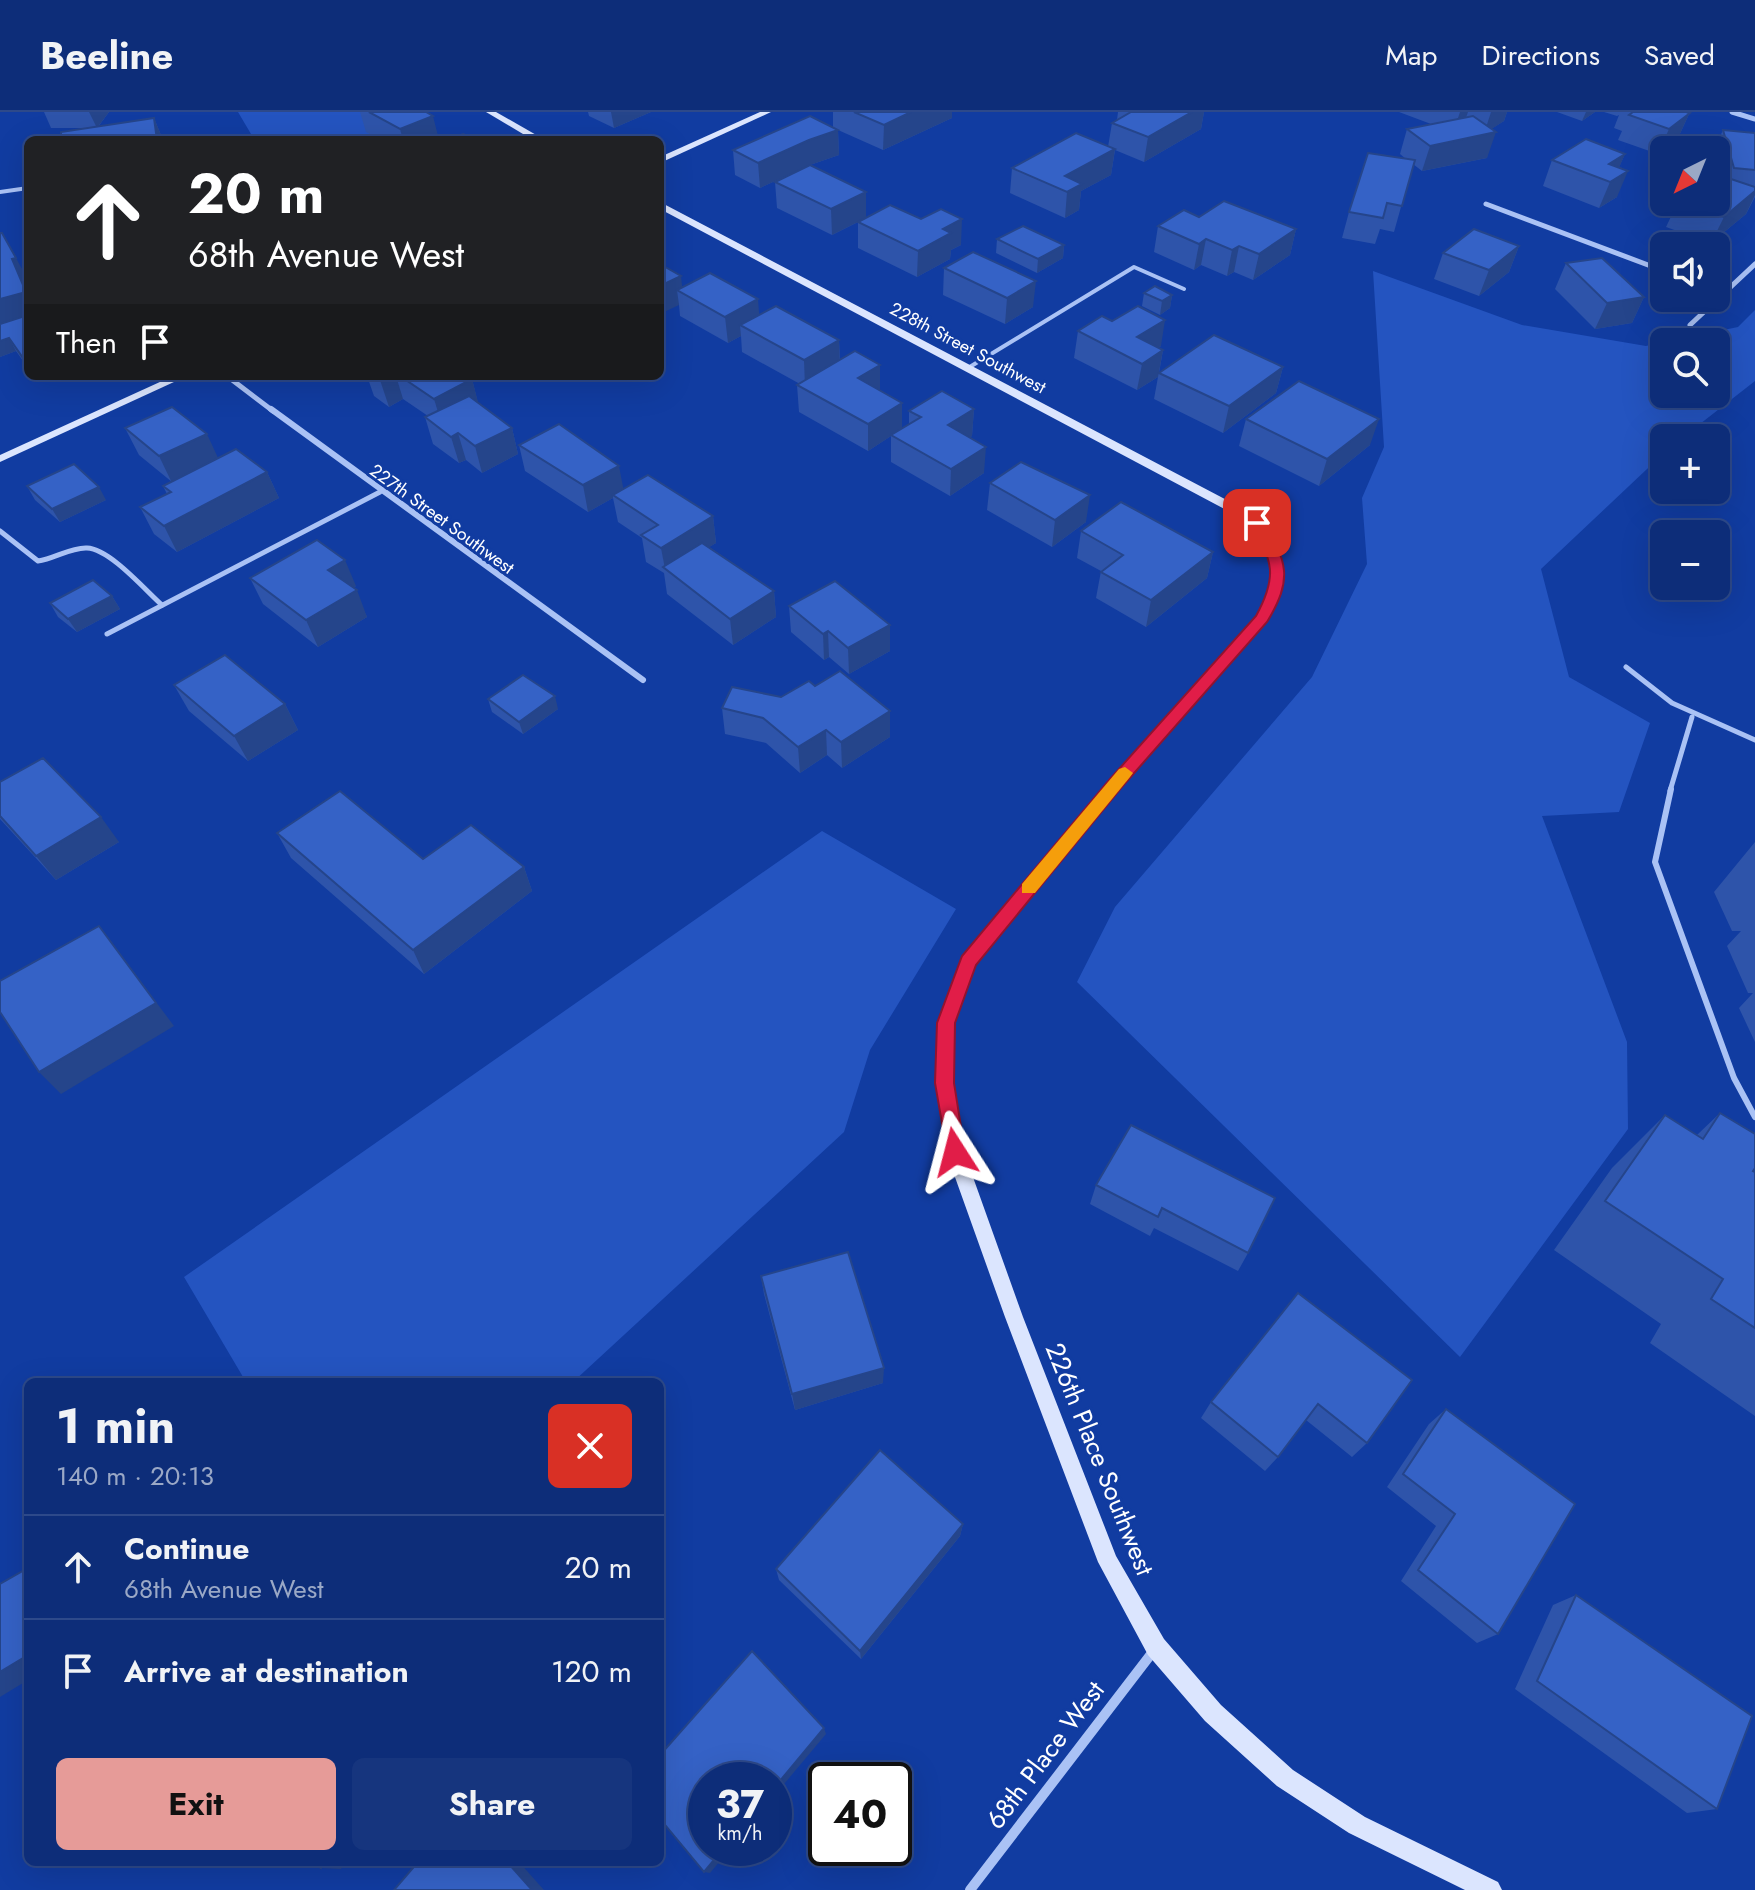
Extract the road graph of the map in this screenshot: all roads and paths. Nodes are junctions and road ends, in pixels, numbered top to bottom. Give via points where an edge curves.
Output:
1 (490, 112) edge
2 (767, 112) edge
3 (1732, 112) edge
4 (1755, 119) edge
5 (533, 136) edge
6 (664, 158) edge
7 (24, 189) edge
8 (0, 192) edge
9 (1486, 204) dead end
10 (664, 207) edge
11 (1755, 264) edge
12 (1650, 266) edge
13 (1730, 287) edge
14 (1184, 289) dead end
15 (1704, 312) edge
16 (1690, 325) dead end
17 (968, 368) junction
18 (173, 380) edge
19 (232, 380) edge
20 (0, 459) edge
21 (380, 492) junction
22 (1257, 523) joint
23 (0, 531) edge
24 (162, 605) junction
25 (107, 634) dead end
26 (1626, 667) dead end
27 (643, 680) dead end
28 (1692, 717) junction
29 (1755, 740) edge
30 (1755, 1117) edge
31 (1156, 1647) junction
32 (970, 1890) edge
33 (1490, 1890) edge

1 - 5 street
2 - 6 street
3 - 4 street
7 - 8 lane
9 - 12 street
10 - 17 street, 228th Street Southwest
11 - 13 street
14 - 17 lane via 1134,267
15 - 16 street
17 - 22 street, 228th Street Southwest
18 - 20 street
19 - 21 street, 227th Street Southwest
21 - 24 lane
21 - 27 street, 227th Street Southwest
22 - 31 street, 226th Place Southwest via 1277,556 1278,574 1276,593 1262,618 968,961 946,1023 944,1083 955,1152 1108,1562
23 - 24 lane via 38,561 87,548 102,553
24 - 25 lane
26 - 28 lane via 1653,693
28 - 29 lane
28 - 30 lane via 1655,862 1734,1078
31 - 32 street, 68th Place West
31 - 33 street, 226th Place Southwest via 1213,1713 1285,1778 1357,1825

